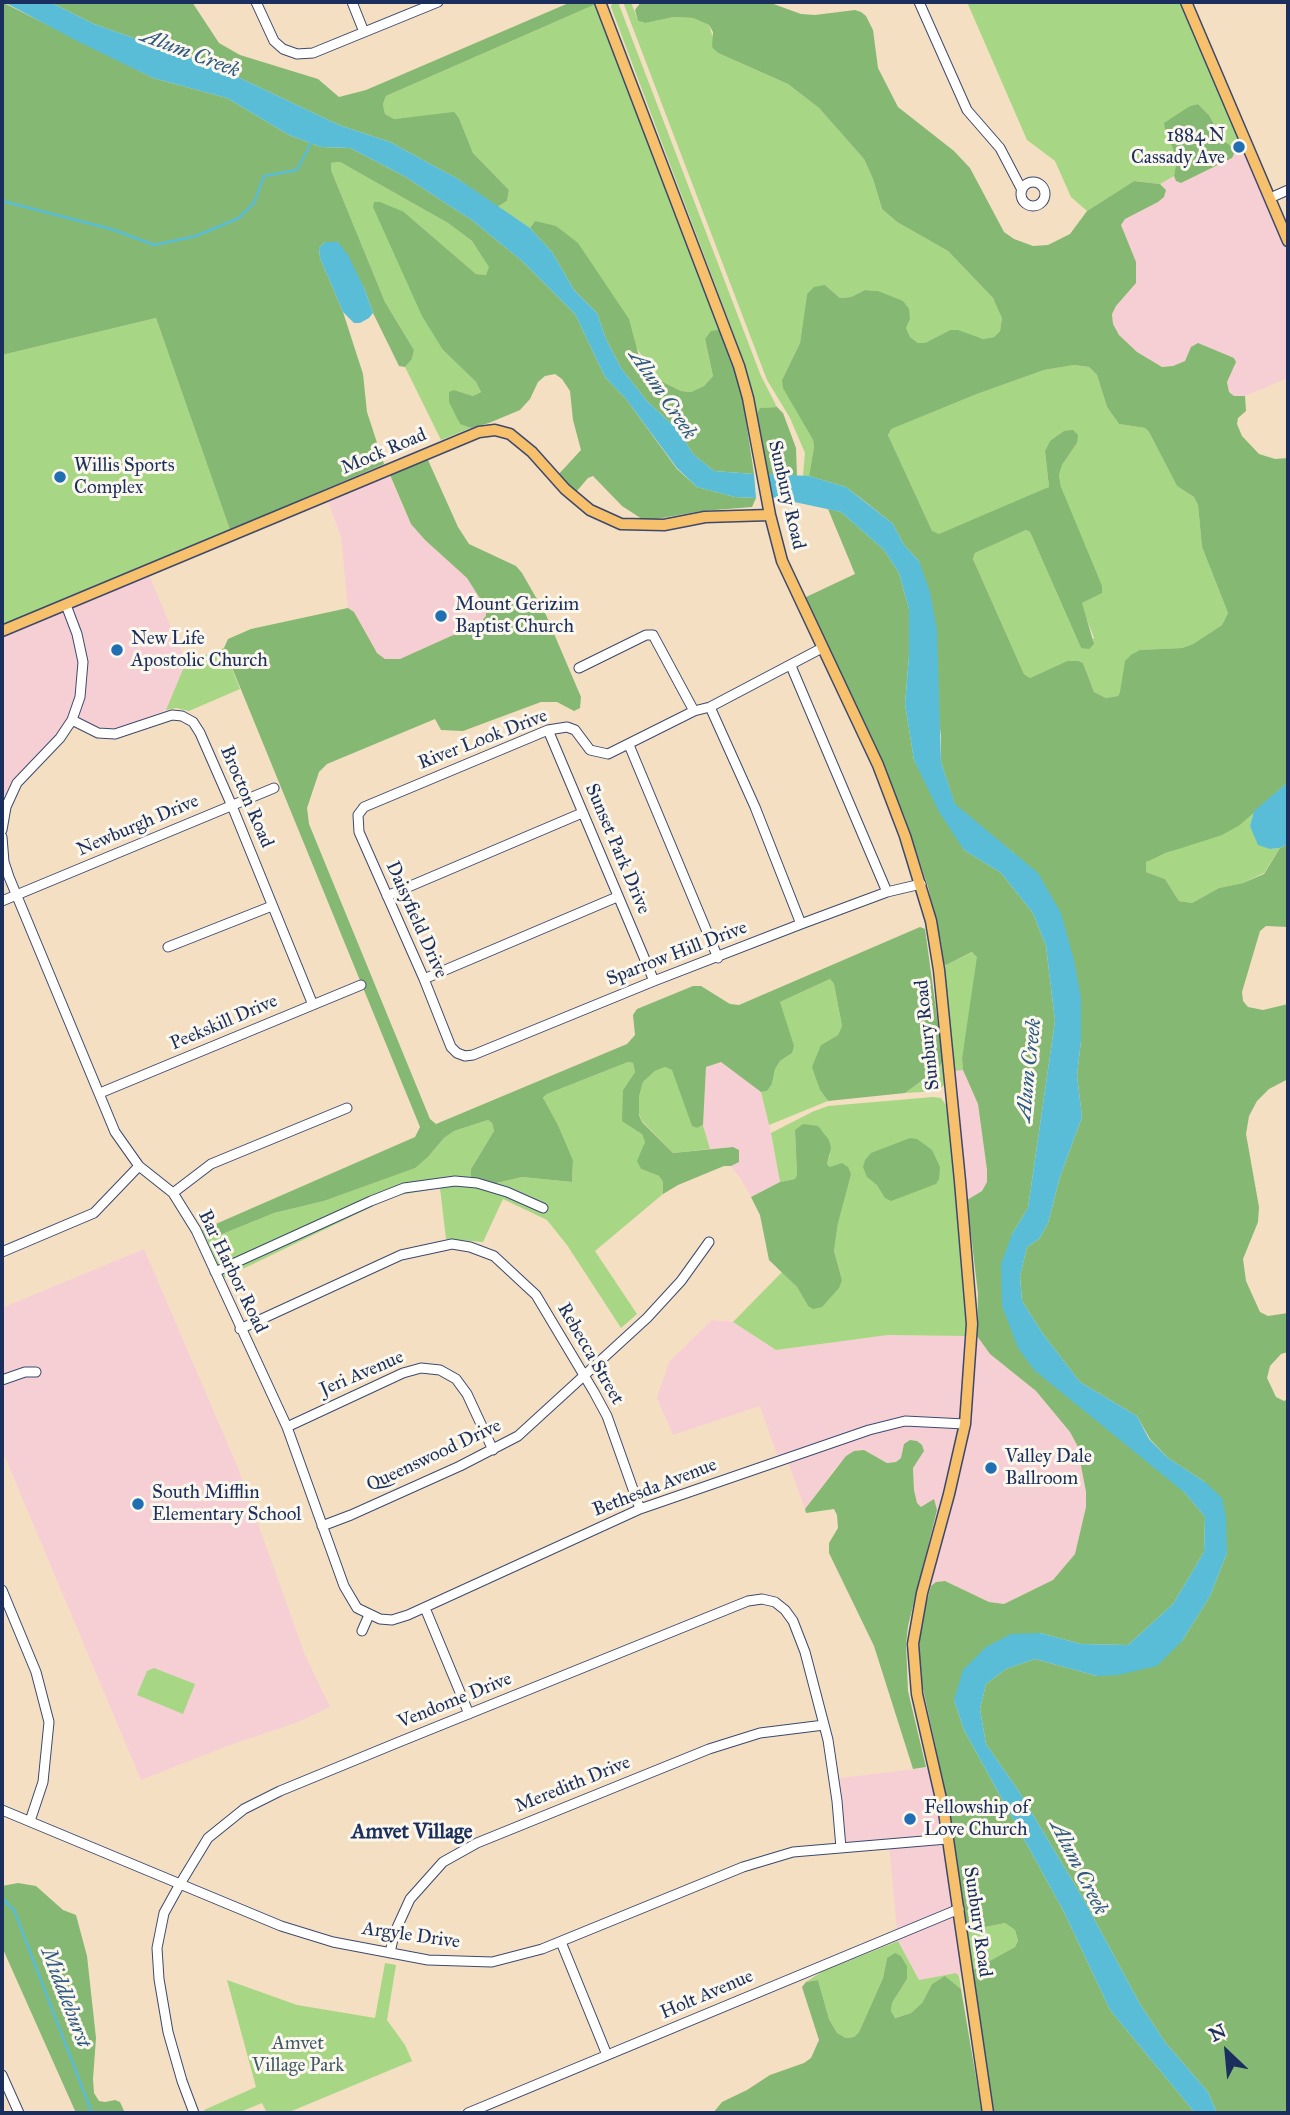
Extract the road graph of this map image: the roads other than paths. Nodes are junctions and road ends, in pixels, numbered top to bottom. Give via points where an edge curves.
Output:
1 (256, 2) edge
2 (352, 2) edge
3 (438, 2) edge
4 (600, 2) edge
5 (919, 2) edge
6 (1186, 2) edge
7 (364, 32) junction
8 (1022, 190) dead end
9 (1288, 190) edge
10 (1270, 198) junction
11 (1288, 241) edge
12 (769, 512) junction
13 (66, 605) junction
14 (2, 631) edge
15 (822, 648) junction
16 (791, 666) junction
17 (579, 668) dead end
18 (710, 707) junction
19 (694, 711) junction
20 (72, 720) junction
21 (548, 730) junction
22 (629, 745) junction
23 (274, 788) dead end
24 (232, 806) junction
25 (364, 807) joint
26 (582, 813) junction
27 (2, 830) edge
28 (2, 837) edge
29 (921, 884) junction
30 (887, 892) junction
31 (16, 895) junction
32 (387, 896) junction
33 (617, 897) junction
34 (2, 901) edge
35 (272, 906) junction
36 (801, 924) junction
37 (168, 947) dead end
38 (718, 958) junction
39 (424, 979) junction
40 (654, 981) junction
41 (362, 985) dead end
42 (313, 1005) junction
43 (451, 1047) joint
44 (100, 1094) junction
45 (347, 1108) dead end
46 (139, 1166) junction
47 (173, 1193) junction
48 (543, 1208) dead end
49 (709, 1242) dead end
50 (2, 1252) edge
51 (215, 1272) junction
52 (240, 1329) junction
53 (36, 1372) dead end
54 (585, 1377) junction
55 (2, 1380) edge
56 (965, 1424) junction
57 (286, 1427) junction
58 (494, 1450) junction
59 (640, 1509) junction
60 (322, 1526) junction
61 (2, 1590) edge
62 (425, 1608) junction
63 (369, 1615) junction
64 (362, 1632) dead end
65 (469, 1714) junction
66 (824, 1725) junction
67 (2, 1810) edge
68 (30, 1821) junction
69 (947, 1839) junction
70 (841, 1848) junction
71 (180, 1884) junction
72 (959, 1909) junction
73 (561, 1942) junction
74 (390, 1953) junction
75 (607, 2055) junction
76 (2, 2075) edge
77 (19, 2113) edge
78 (194, 2113) edge
79 (468, 2113) edge
80 (988, 2113) edge

1 - 7 street via 274,41 297,54 313,53
2 - 7 street
3 - 7 street
4 - 12 main road, Sunbury Road via 728,333 748,398
5 - 8 street via 967,110 1000,148
6 - 10 main road
9 - 10 street
10 - 11 main road
12 - 13 main road, Mock Road via 664,525 621,524 590,510 532,452 510,434 495,430 470,435
12 - 15 main road, Sunbury Road via 782,561
13 - 14 main road, Mock Road
13 - 20 street via 83,662
15 - 16 street
15 - 29 main road, Sunbury Road via 878,765
16 - 18 street
16 - 30 street
17 - 19 street via 653,635
18 - 19 street
18 - 36 street
19 - 22 street
20 - 24 street, Brocton Road via 99,733 115,734 172,715 182,716 200,733
20 - 27 street via 18,783 6,807
21 - 22 street, River Look Drive via 575,730 590,750 608,754
21 - 25 street, River Look Drive
21 - 26 street, Sunset Park Drive
22 - 38 street
23 - 24 street, Newburgh Drive
24 - 31 street, Newburgh Drive
24 - 35 street, Brocton Road
25 - 32 street, Daisyfield Drive via 358,815 359,832
26 - 32 street
26 - 33 street, Sunset Park Drive
28 - 31 street, Bar Harbor Road via 4,862
29 - 30 street, Sparrow Hill Drive
29 - 56 main road, Sunbury Road via 939,970 967,1242 972,1324
30 - 36 street, Sparrow Hill Drive
31 - 34 street, Newburgh Drive
31 - 44 street, Bar Harbor Road
32 - 39 street, Daisyfield Drive
33 - 39 street
33 - 40 street, Sunset Park Drive
35 - 37 street
35 - 42 street, Brocton Road
36 - 38 street, Sparrow Hill Drive
38 - 40 street, Sparrow Hill Drive
39 - 43 street, Daisyfield Drive
40 - 43 street, Sparrow Hill Drive via 473,1055 465,1056
41 - 42 street, Peekskill Drive
42 - 44 street, Peekskill Drive
44 - 46 street, Bar Harbor Road via 115,1132
45 - 47 street via 211,1164
46 - 47 street, Bar Harbor Road
46 - 50 street via 94,1213
47 - 51 street, Bar Harbor Road
48 - 51 street via 477,1183 404,1188
49 - 54 street, Queenswood Drive via 647,1318
51 - 52 street, Bar Harbor Road
52 - 54 street, Rebecca Street via 401,1255 452,1244 494,1256 536,1295
52 - 57 street, Bar Harbor Road
53 - 55 street
54 - 58 street, Queenswood Drive via 533,1425
54 - 59 street, Rebecca Street via 607,1416
56 - 59 street, Bethesda Avenue via 905,1421 869,1430
56 - 69 main road, Sunbury Road via 913,1644 917,1694
57 - 58 street, Jeri Avenue via 403,1373 421,1368 440,1370 456,1379 467,1394
57 - 60 street, Bar Harbor Road
58 - 60 street, Queenswood Drive
59 - 62 street, Bethesda Avenue
60 - 63 street, Bar Harbor Road via 344,1586 357,1608
61 - 68 street via 36,1672 49,1721 43,1782
62 - 63 street, Bethesda Avenue via 392,1620
62 - 65 street
63 - 64 street
65 - 66 street, Vendome Drive via 762,1599 775,1602 793,1621
65 - 71 street, Vendome Drive via 244,1809 208,1838
66 - 70 street
66 - 74 street, Meredith Drive via 760,1733 709,1749 477,1843 443,1862 410,1899
67 - 68 street, Argyle Drive
68 - 71 street, Argyle Drive
69 - 70 street, Argyle Drive
69 - 72 main road, Sunbury Road
70 - 73 street, Argyle Drive via 793,1852 743,1867
71 - 74 street, Argyle Drive via 281,1926
71 - 78 street, Vendome Drive via 164,1913 157,1948 168,2032
72 - 75 street, Holt Avenue
72 - 80 main road, Sunbury Road
73 - 74 street, Argyle Drive via 492,1962 428,1960
73 - 75 street
75 - 79 street, Holt Avenue
76 - 77 street

